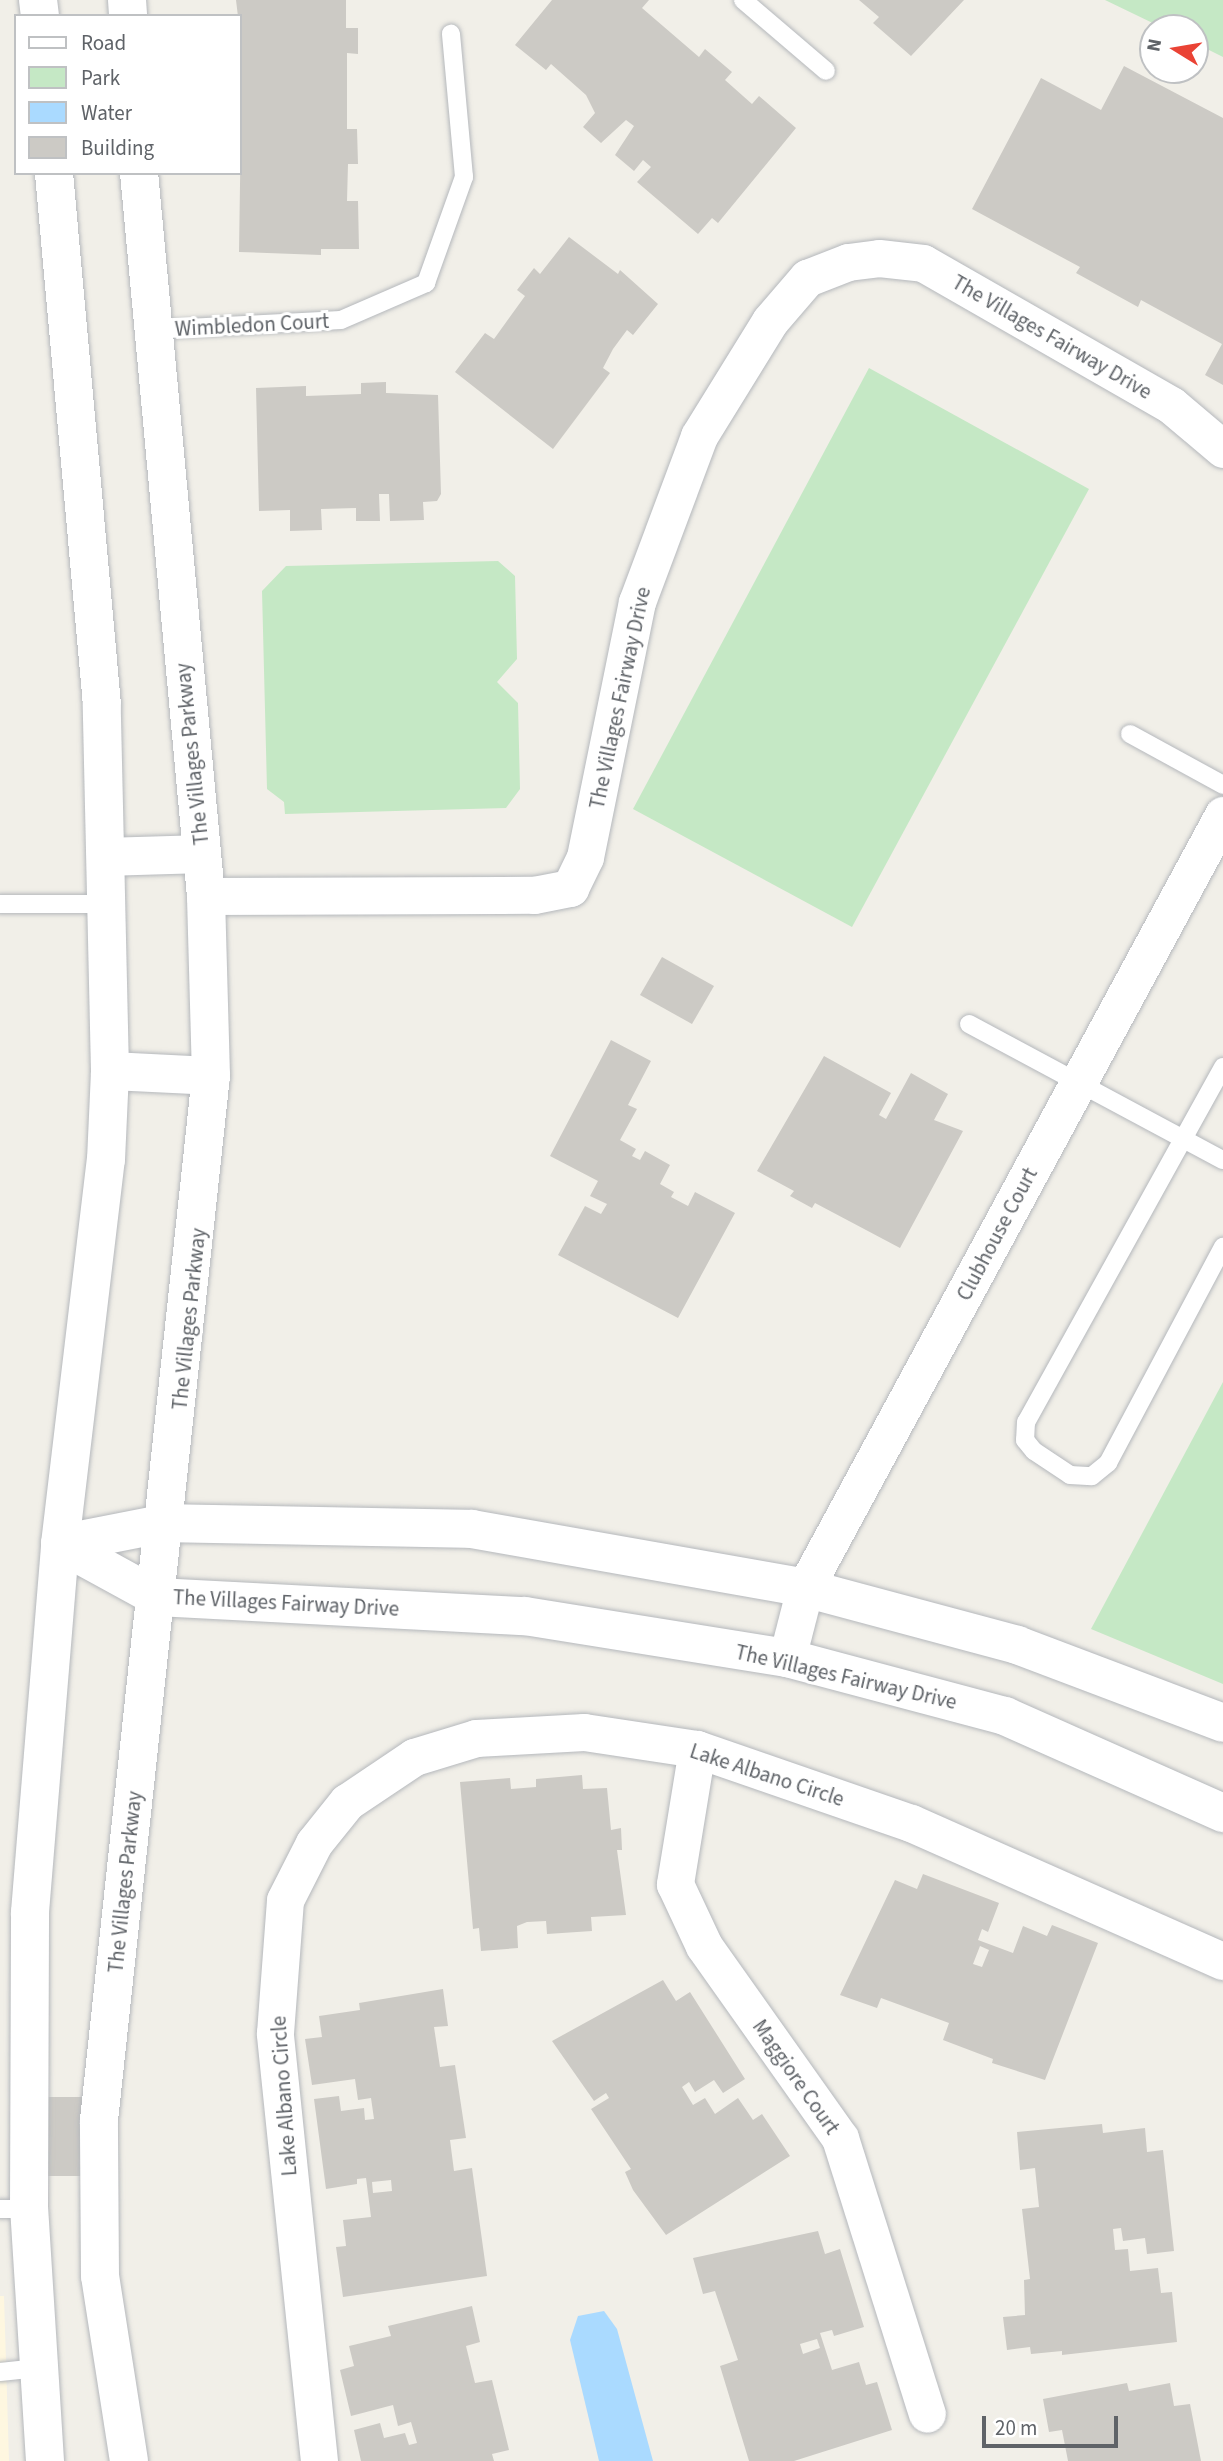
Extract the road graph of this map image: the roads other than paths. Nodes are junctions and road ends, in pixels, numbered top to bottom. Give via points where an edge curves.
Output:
1 (743, 0) edge
2 (451, 34) dead end
3 (826, 71) dead end
4 (54, 175) edge
5 (139, 175) edge
6 (149, 330) junction
7 (1223, 449) edge
8 (1130, 734) dead end
9 (1223, 785) edge
10 (1223, 816) edge
11 (202, 854) junction
12 (106, 857) junction
13 (206, 896) junction
14 (0, 904) edge
15 (107, 904) junction
16 (969, 1024) dead end
17 (1223, 1067) edge
18 (110, 1071) junction
19 (211, 1076) junction
20 (1079, 1081) junction
21 (1183, 1138) junction
22 (1223, 1160) edge
23 (1223, 1247) edge
24 (166, 1524) junction
25 (60, 1544) junction
26 (805, 1588) junction
27 (157, 1597) junction
28 (787, 1658) junction
29 (1223, 1723) edge
30 (697, 1749) junction
31 (1223, 1813) edge
32 (1223, 1961) edge
33 (14, 2209) edge
34 (18, 2370) edge
35 (927, 2414) dead end
36 (45, 2461) edge
37 (129, 2461) edge
38 (319, 2461) edge

1 - 3 lane
2 - 6 lane, Wimbledon Court via 464,177 426,283 341,320
4 - 12 street via 102,705
5 - 6 street, The Villages Parkway
6 - 11 street, The Villages Parkway
7 - 13 street, The Villages Fairway Drive via 1171,405 923,263 859,260 807,278 770,321 699,436 637,602 585,857 570,888 534,895
8 - 9 lane
10 - 20 street, Clubhouse Court
11 - 12 street
11 - 13 street, The Villages Parkway
12 - 15 street
13 - 19 street, The Villages Parkway
14 - 15 lane
15 - 18 street
16 - 20 lane
17 - 21 lane
18 - 19 street
18 - 25 street via 106,1160
19 - 24 street, The Villages Parkway
20 - 21 lane
20 - 26 street, Clubhouse Court
21 - 22 lane
21 - 23 lane via 1026,1422 1025,1440 1034,1451 1070,1475 1092,1476 1108,1463
24 - 25 street
24 - 26 street via 472,1529
24 - 27 street, The Villages Parkway
25 - 27 street, The Villages Fairway Drive
25 - 33 street via 30,1912
26 - 28 street, Clubhouse Court
26 - 29 street via 1017,1644
27 - 28 street, The Villages Fairway Drive via 525,1616
27 - 37 street, The Villages Parkway via 99,2120 100,2276
28 - 31 street, The Villages Fairway Drive via 1005,1716
30 - 32 street, Lake Albano Circle via 911,1822
30 - 35 street, Maggiore Court via 675,1884 704,1946 840,2138
30 - 38 street, Lake Albano Circle via 584,1732 476,1738 414,1757 347,1802 314,1843 285,1900 275,2033
33 - 34 street
34 - 36 street

